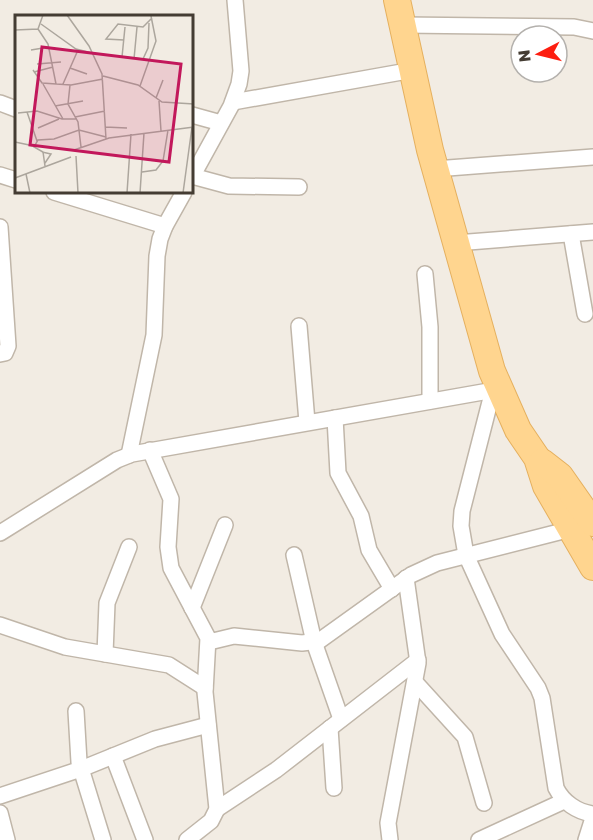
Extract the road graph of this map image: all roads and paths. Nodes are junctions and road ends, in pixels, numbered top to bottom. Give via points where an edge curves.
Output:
1 (235, 0) edge
2 (397, 0) edge
3 (403, 25) junction
4 (593, 31) edge
5 (413, 70) junction
6 (233, 102) junction
7 (0, 104) edge
8 (15, 109) edge
9 (194, 116) edge
10 (221, 123) junction
11 (593, 157) edge
12 (435, 169) junction
13 (194, 172) edge
14 (194, 177) edge
15 (299, 187) dead end
16 (61, 194) edge
17 (182, 194) edge
18 (165, 226) junction
19 (0, 227) edge
20 (593, 232) edge
21 (571, 234) junction
22 (456, 243) junction
23 (424, 274) dead end
24 (2, 279) edge
25 (585, 314) dead end
26 (299, 326) dead end
27 (0, 354) edge
28 (497, 390) junction
29 (430, 401) junction
30 (335, 418) junction
31 (307, 422) junction
32 (150, 450) junction
33 (129, 456) junction
34 (225, 525) dead end
35 (582, 526) edge
36 (0, 533) edge
37 (129, 547) dead end
38 (294, 555) dead end
39 (466, 555) junction
40 (593, 567) edge
41 (406, 578) junction
42 (392, 589) junction
43 (192, 608) junction
44 (0, 625) edge
45 (209, 642) junction
46 (314, 642) junction
47 (105, 654) junction
48 (418, 660) junction
49 (415, 682) junction
50 (205, 688) junction
51 (76, 711) dead end
52 (336, 723) junction
53 (208, 725) junction
54 (113, 756) junction
55 (81, 769) junction
56 (334, 788) dead end
57 (0, 796) edge
58 (564, 801) junction
59 (484, 803) dead end
60 (217, 809) junction
61 (0, 813) edge
62 (593, 816) edge
63 (7, 840) edge
64 (103, 840) edge
65 (145, 840) edge
66 (187, 840) edge
67 (390, 840) edge
68 (479, 840) edge
69 (586, 840) edge

1 - 6 street via 241,71
2 - 3 main road
3 - 4 street via 574,27
3 - 5 main road
5 - 6 street
5 - 12 main road
6 - 10 street
7 - 8 street
9 - 10 street
10 - 13 street
11 - 12 street
12 - 22 main road
14 - 15 street via 229,186
16 - 18 street
17 - 18 street
18 - 33 street via 157,256 154,335
19 - 24 street
20 - 21 street
21 - 22 street
21 - 25 street
22 - 28 main road
23 - 29 street via 430,327
24 - 27 street via 8,346
26 - 31 street
28 - 29 street
28 - 35 main road via 537,458 543,480
28 - 39 street via 462,511
29 - 30 street
30 - 31 street
30 - 42 street via 338,472 361,516 369,550
31 - 32 street
32 - 33 street
32 - 43 street via 171,498 171,568
33 - 36 street
34 - 43 street
35 - 39 street
35 - 40 main road
37 - 47 street via 107,603
38 - 46 street
39 - 41 street
39 - 58 street via 502,634 542,698 556,788
41 - 42 street
41 - 48 street
42 - 46 street via 329,636
43 - 45 street
44 - 47 street via 57,645
45 - 46 street via 234,636
45 - 50 street
46 - 52 street
47 - 50 street via 169,665
48 - 49 street
48 - 52 street
49 - 59 street via 465,737
49 - 67 street via 388,823
50 - 53 street
51 - 55 street
52 - 56 street
52 - 60 street
53 - 54 street via 155,739
53 - 60 street
54 - 55 street
54 - 65 street
55 - 57 street
55 - 64 street
58 - 62 street
58 - 68 street
60 - 66 street via 211,821
61 - 63 street
62 - 69 street

